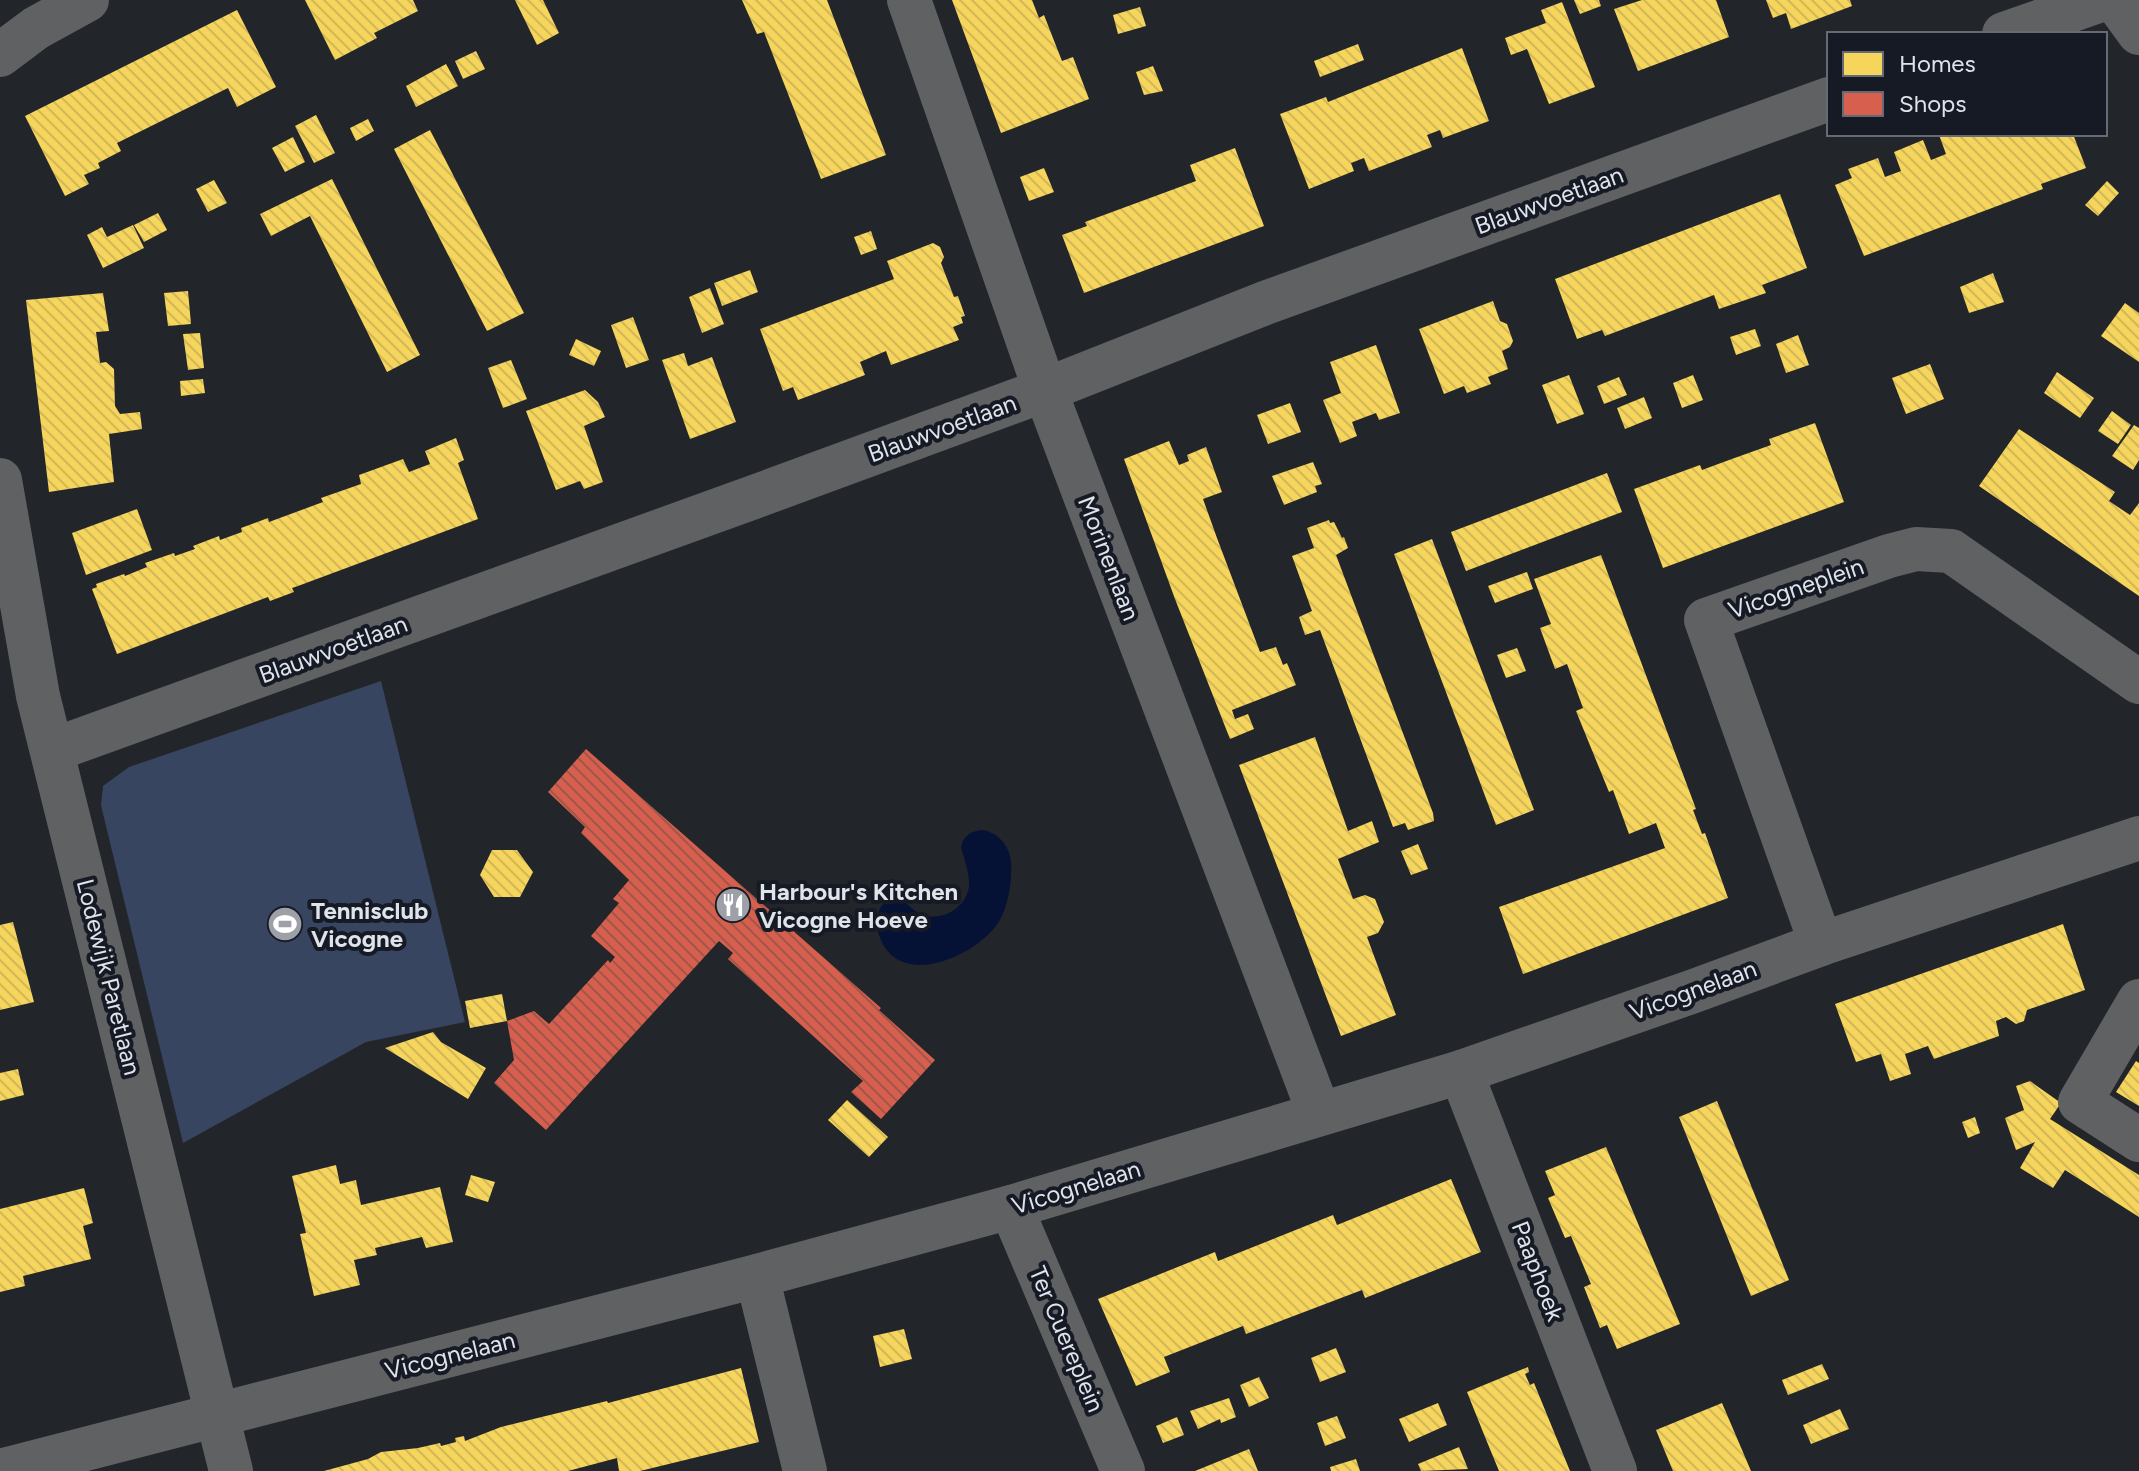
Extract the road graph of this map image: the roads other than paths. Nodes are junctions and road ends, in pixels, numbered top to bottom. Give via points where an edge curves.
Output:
1 (87, 0) edge
2 (909, 0) edge
3 (2101, 0) edge
4 (2115, 0) edge
5 (2010, 32) edge
6 (2139, 33) edge
7 (0, 55) edge
8 (1827, 100) edge
9 (1045, 390) junction
10 (0, 480) edge
11 (2139, 682) edge
12 (53, 750) junction
13 (2137, 846) edge
14 (1821, 944) junction
15 (2139, 1001) edge
16 (1461, 1072) junction
17 (1319, 1113) junction
18 (2139, 1140) edge
19 (1011, 1207) junction
20 (757, 1276) junction
21 (217, 1414) junction
22 (0, 1471) edge
23 (231, 1471) edge
24 (805, 1471) edge
25 (1123, 1471) edge
26 (1615, 1471) edge

1 - 7 street via 46,21
2 - 9 street, Morinenlaan
3 - 5 street
4 - 6 street
8 - 9 street, Blauwvoetlaan via 1279,298
9 - 12 street, Blauwvoetlaan
9 - 17 street, Morinenlaan
10 - 12 street, Lodewijk Paretlaan via 38,696
11 - 14 street, Vicogneplein via 1951,551 1916,549 1889,556 1706,620
12 - 21 street, Lodewijk Paretlaan
13 - 14 street, Vicognelaan
14 - 16 street, Vicognelaan
15 - 18 street via 2080,1102
16 - 17 street, Vicognelaan
16 - 26 street, Paaphoek
17 - 19 street, Vicognelaan
19 - 20 street, Vicognelaan
19 - 25 street, Ter Cuereplein
20 - 21 street, Vicognelaan
20 - 24 street
21 - 22 street, Vicognelaan
21 - 23 street, Lodewijk Paretlaan

